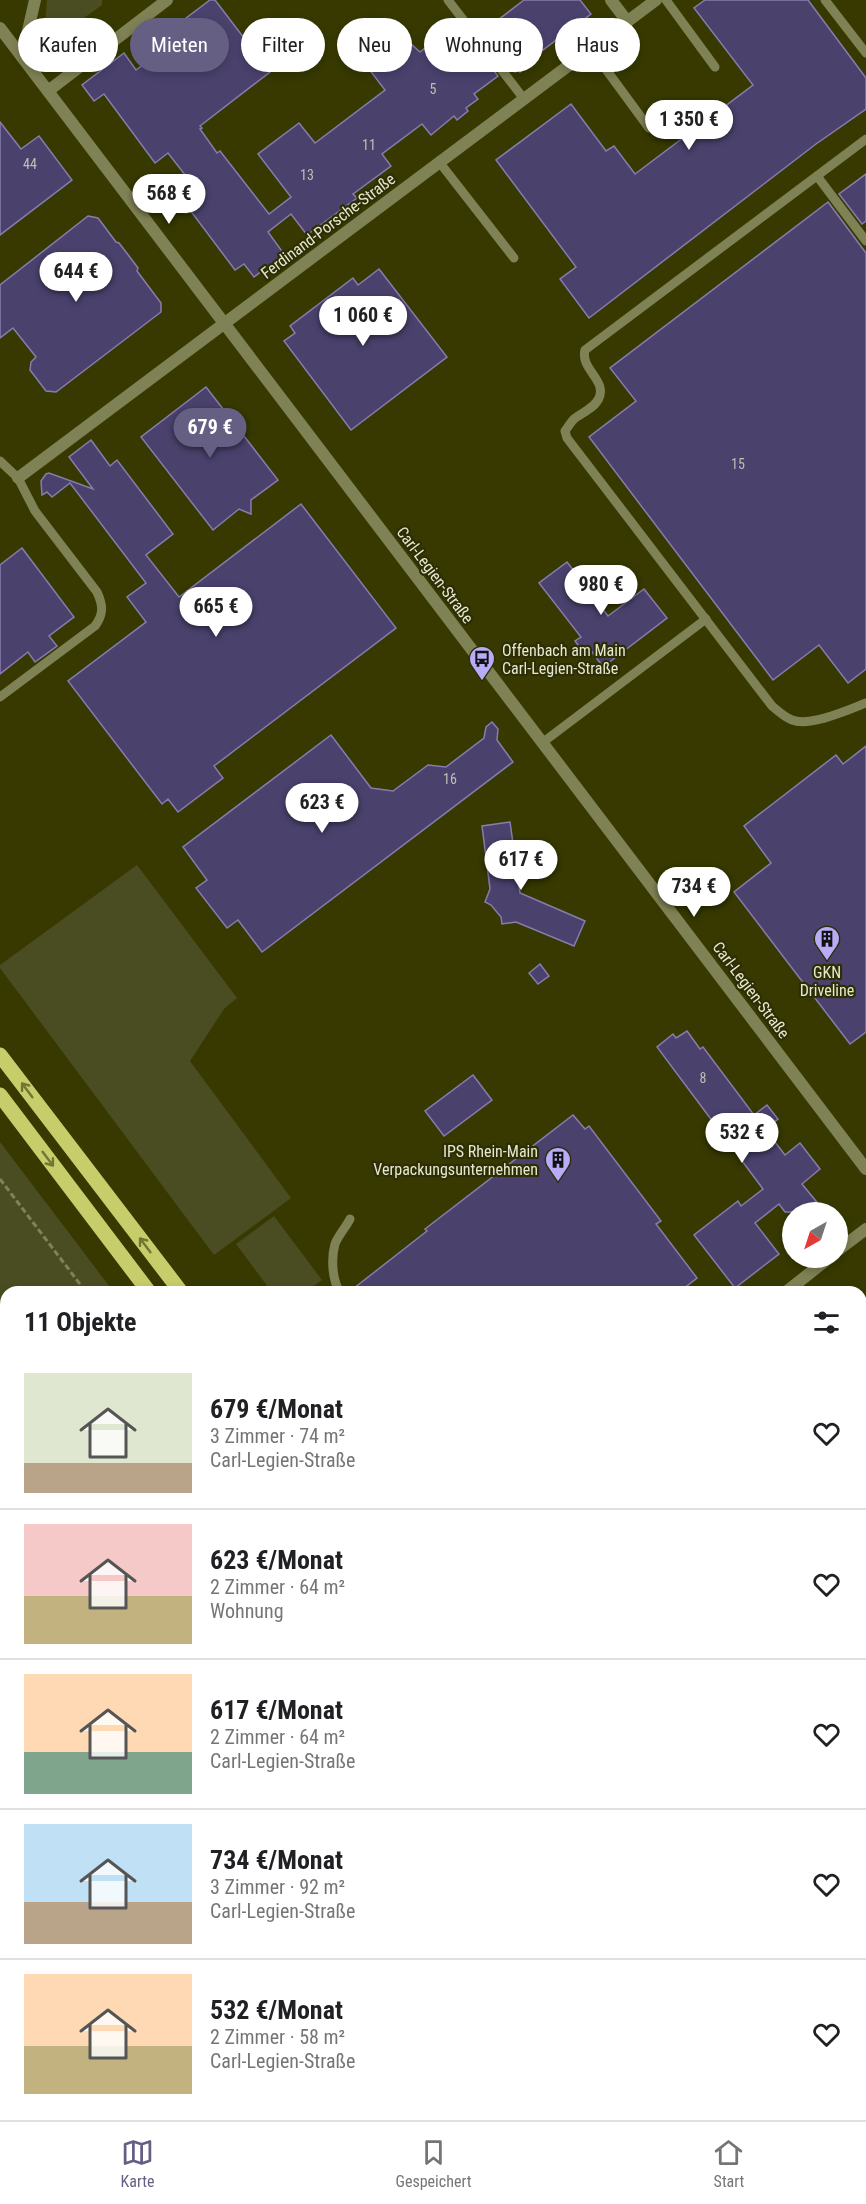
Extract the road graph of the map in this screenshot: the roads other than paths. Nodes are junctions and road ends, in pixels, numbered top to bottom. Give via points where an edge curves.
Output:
1 (35, 0) edge
2 (167, 0) edge
3 (448, 0) edge
4 (611, 0) edge
5 (656, 0) edge
6 (666, 0) edge
7 (825, 0) edge
8 (31, 18) edge
9 (625, 18) edge
10 (631, 18) edge
11 (0, 28) edge
12 (18, 52) edge
13 (866, 53) edge
14 (715, 67) dead end
15 (33, 72) edge
16 (560, 72) edge
17 (608, 72) edge
18 (48, 91) junction
19 (524, 99) junction
20 (649, 128) dead end
21 (866, 139) edge
22 (440, 163) junction
23 (817, 176) junction
24 (866, 241) edge
25 (514, 258) dead end
26 (224, 323) junction
27 (0, 460) edge
28 (18, 478) junction
29 (706, 620) junction
30 (0, 697) edge
31 (866, 703) edge
32 (542, 743) junction
33 (0, 1055) edge
34 (0, 1095) edge
35 (866, 1169) edge
36 (350, 1219) dead end
37 (866, 1229) edge
38 (848, 1243) edge
39 (816, 1268) edge
40 (144, 1286) edge
41 (176, 1286) edge
42 (338, 1286) edge
43 (794, 1286) edge

1 - 8 street
2 - 18 street
3 - 19 lane
4 - 9 street
5 - 10 street, Ferdinand-Porsche-Straße
6 - 14 lane
7 - 13 lane
11 - 12 street, Carl-Legien-Straße
15 - 18 street, Carl-Legien-Straße
16 - 19 street, Ferdinand-Porsche-Straße
17 - 20 lane
18 - 26 street, Carl-Legien-Straße
19 - 22 street, Ferdinand-Porsche-Straße
21 - 23 lane
22 - 25 lane
22 - 26 street, Ferdinand-Porsche-Straße
23 - 24 lane
23 - 29 lane via 585,350 583,357 601,390 596,403 572,421 567,438
26 - 28 street, Ferdinand-Porsche-Straße
26 - 32 street, Carl-Legien-Straße
27 - 28 lane
28 - 30 lane via 35,511 97,592 102,614 87,633
29 - 31 lane via 772,706 791,720 809,721
29 - 32 lane
32 - 35 street, Carl-Legien-Straße
41 -> 33 main road
34 -> 40 main road
36 - 42 lane via 335,1244 333,1264
37 - 38 street
39 - 43 street

